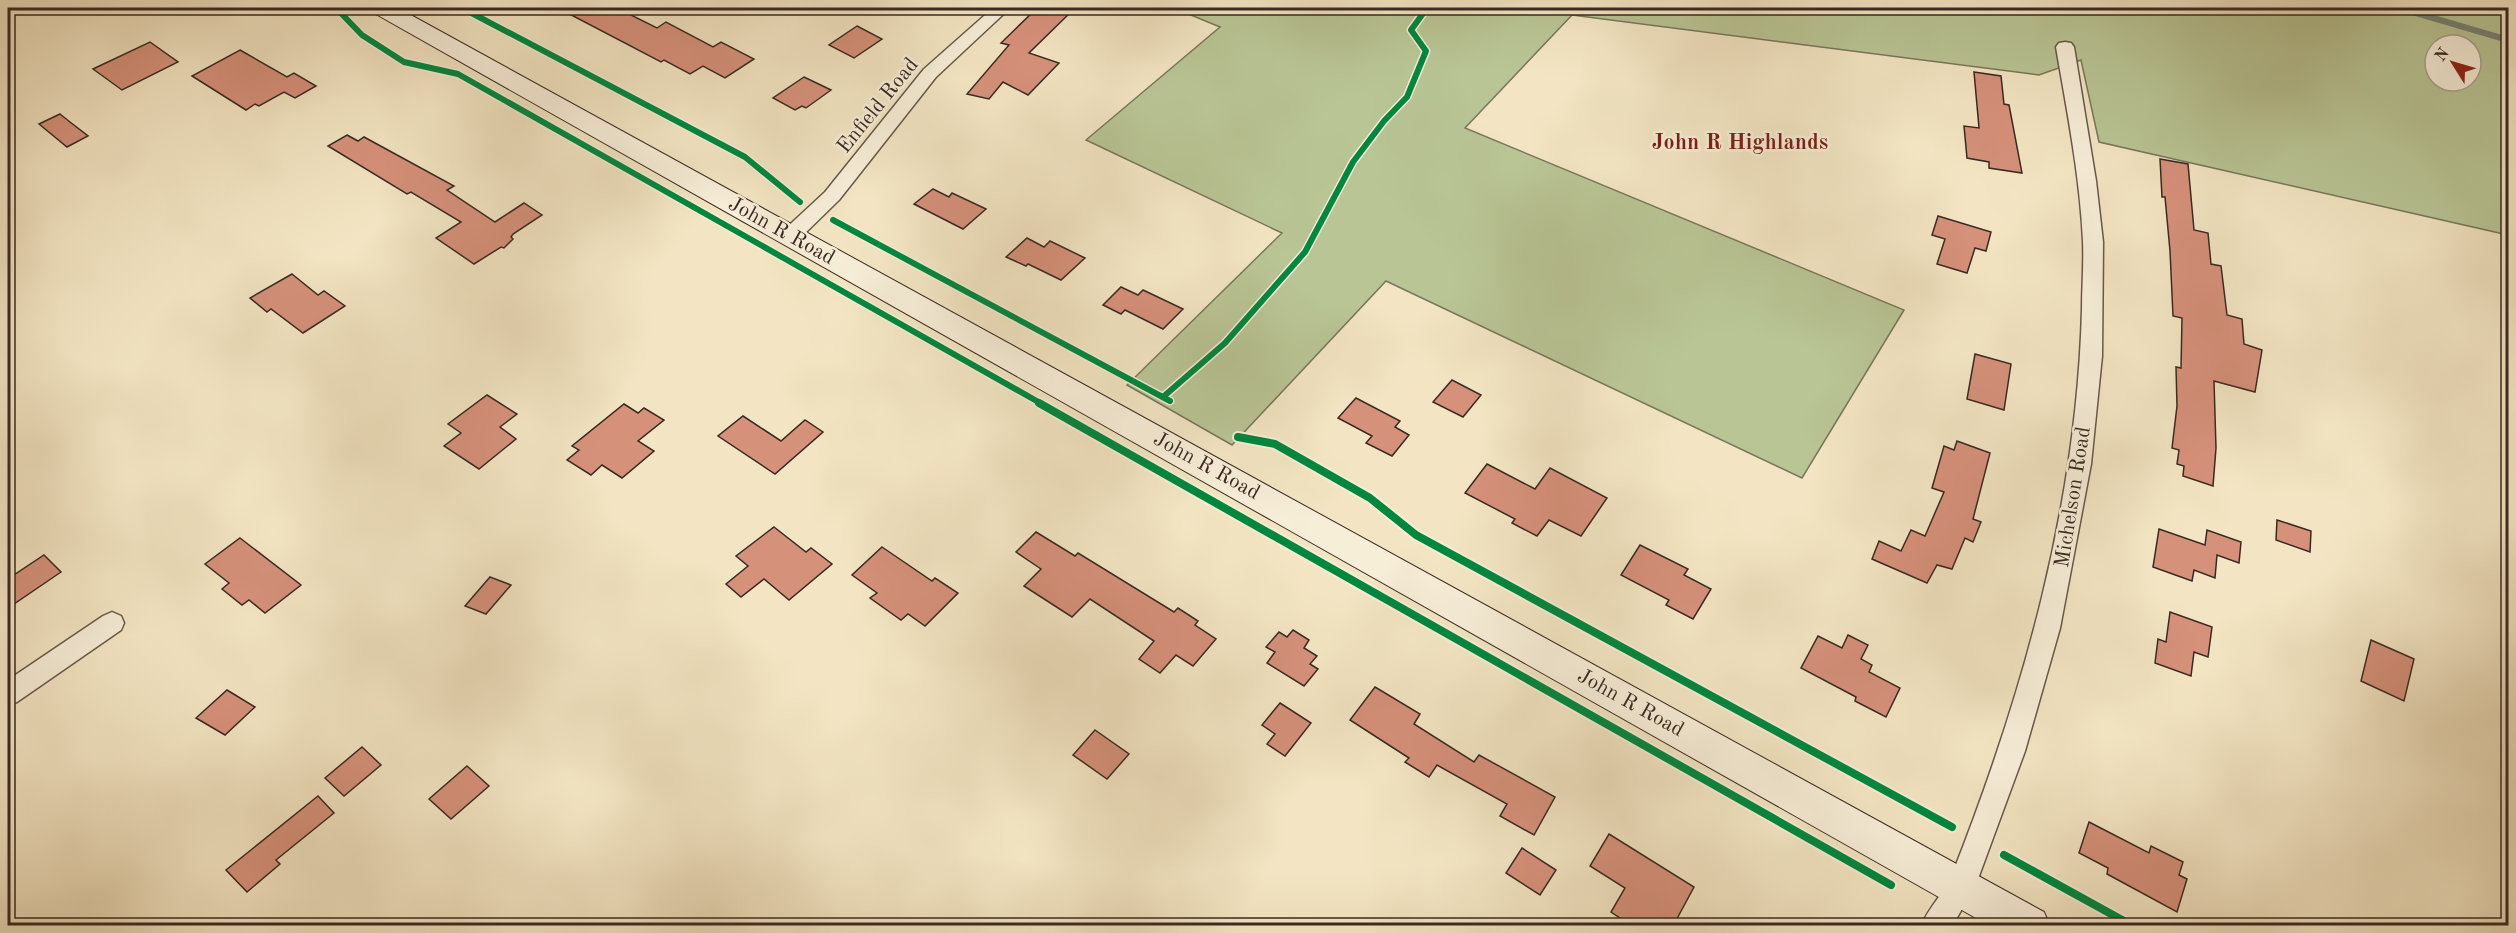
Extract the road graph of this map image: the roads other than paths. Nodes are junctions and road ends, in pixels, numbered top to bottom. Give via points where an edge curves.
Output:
1 (382, 8) edge
2 (1002, 8) edge
3 (2065, 47) dead end
4 (791, 235) junction
5 (112, 623) dead end
6 (8, 694) edge
7 (1961, 887) junction
8 (1935, 926) edge
9 (2030, 926) edge

1 - 4 main road, John R Road
2 - 4 street, Enfield Road via 930,73 832,196
3 - 7 street, Michelson Road via 2093,242 2091,356 2080,464 2036,677 2005,773
4 - 7 main road, John R Road
5 - 6 street
7 - 8 street, Michelson Road
7 - 9 main road, John R Road

